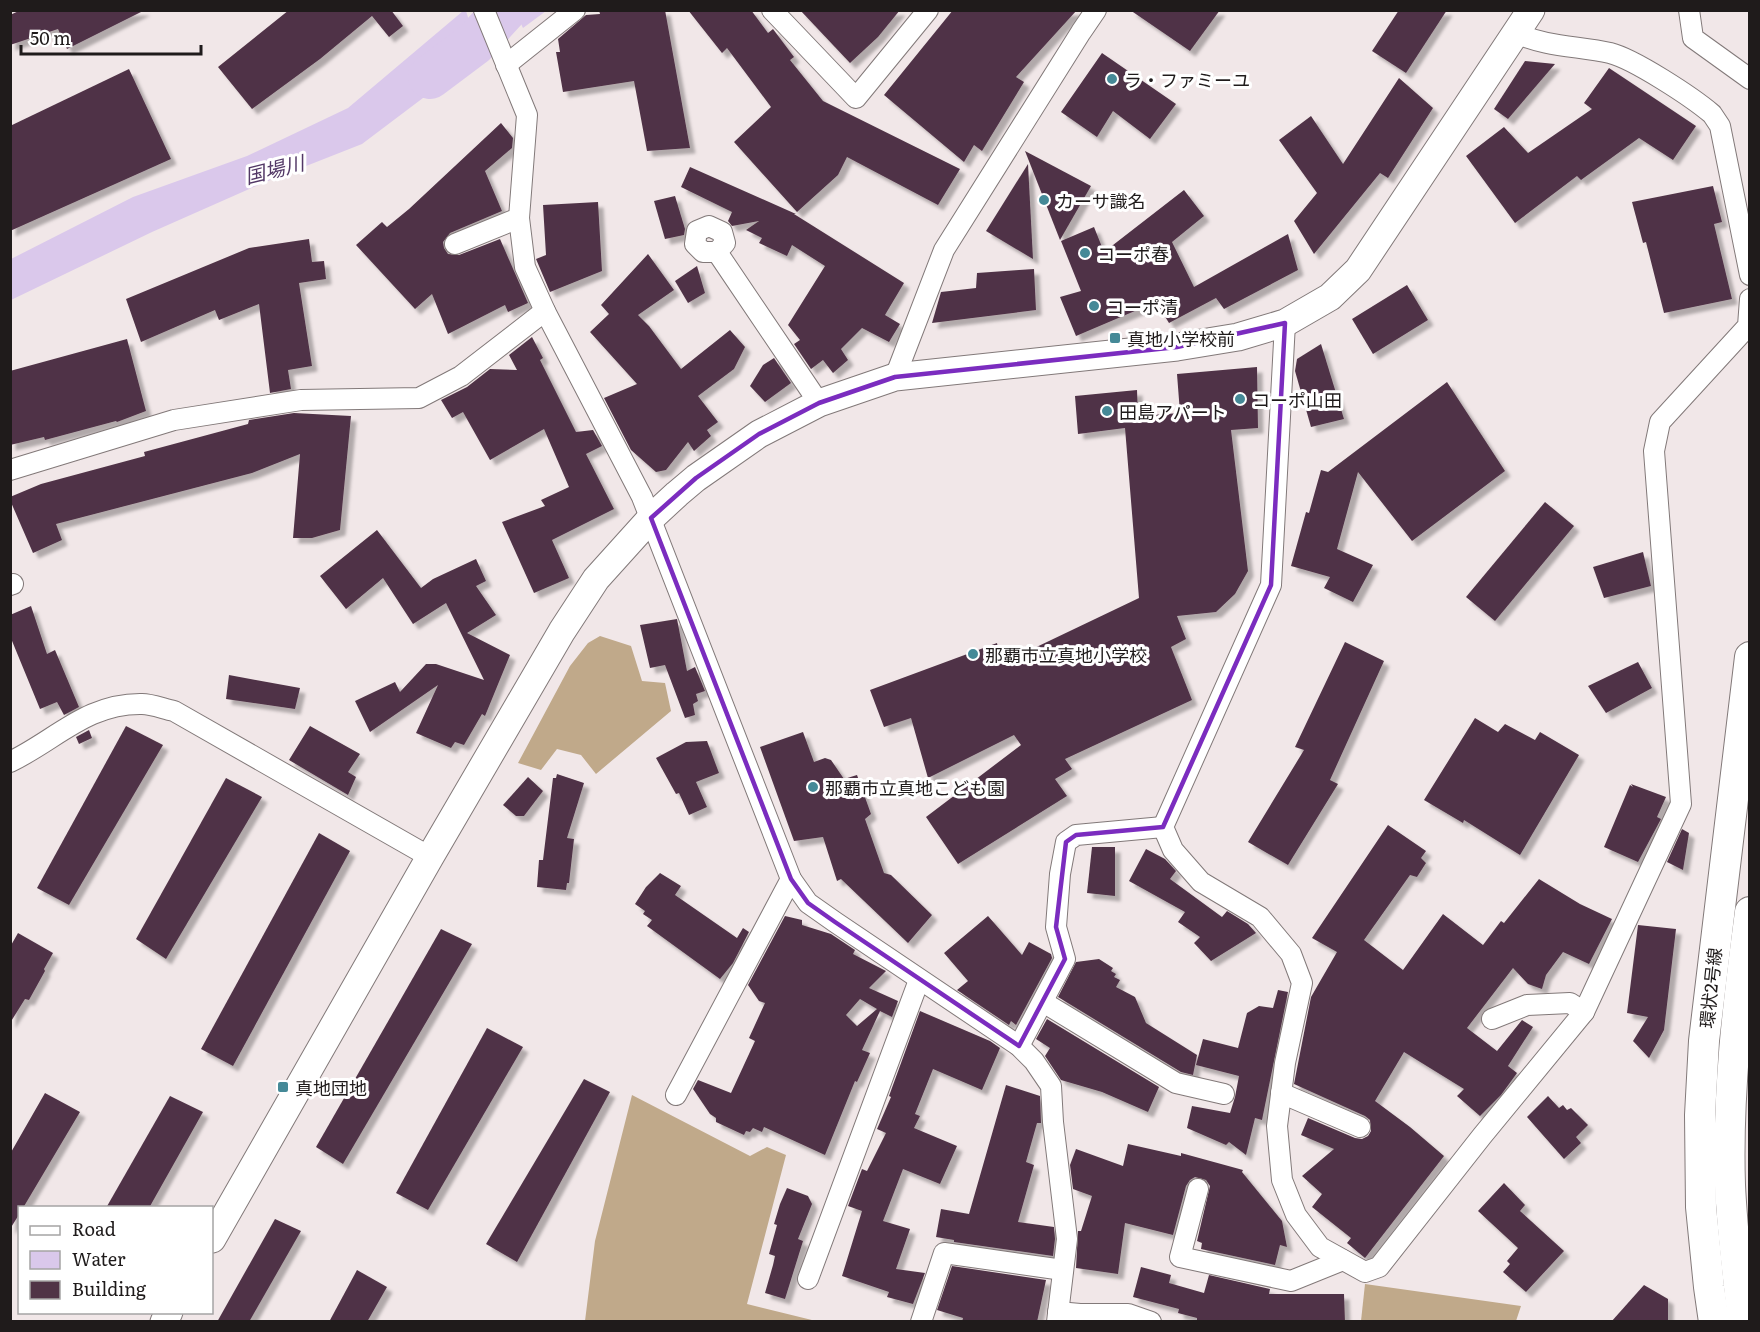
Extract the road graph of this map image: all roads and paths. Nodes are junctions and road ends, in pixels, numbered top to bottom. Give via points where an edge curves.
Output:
1 (484, 10) edge
2 (574, 10) edge
3 (772, 10) edge
4 (928, 10) edge
5 (1096, 10) edge
6 (1689, 10) edge
7 (1524, 22) edge
8 (506, 65) junction
9 (1749, 80) edge
10 (519, 218) junction
11 (455, 244) dead end
12 (717, 252) dead end
13 (1749, 275) edge
14 (1749, 299) edge
15 (545, 312) junction
16 (1285, 323) junction
17 (895, 377) junction
18 (819, 403) junction
19 (10, 470) edge
20 (651, 518) junction
21 (1749, 657) edge
22 (10, 762) edge
23 (1163, 826) junction
24 (430, 857) junction
25 (791, 879) junction
26 (1749, 912) edge
27 (919, 980) junction
28 (1043, 1002) junction
29 (1584, 1012) junction
30 (1491, 1019) dead end
31 (1019, 1046) junction
32 (1281, 1093) junction
33 (1224, 1094) dead end
34 (676, 1095) dead end
35 (1360, 1127) dead end
36 (1198, 1189) dead end
37 (213, 1237) edge
38 (1343, 1260) junction
39 (1063, 1270) junction
40 (808, 1279) dead end
41 (1058, 1317) edge
42 (921, 1322) edge
43 (1151, 1322) edge
44 (1714, 1322) edge
45 (1743, 1322) edge

1 - 8 street
2 - 8 street
3 - 4 street via 855,98
5 - 17 street via 944,250
6 - 9 street via 1693,38
7 - 13 street via 1534,41 1629,60 1712,114 1720,126
7 - 16 street via 1358,270 1330,297
8 - 10 street via 527,115
10 - 11 street
10 - 15 street via 525,267
12 - 18 street
14 - 29 street via 1748,326 1660,422 1654,451 1681,804
15 - 19 street via 461,376 419,398 301,400 174,420
15 - 20 street
16 - 17 street via 1238,337 1177,347
16 - 23 street via 1271,585
17 - 18 street
18 - 20 street via 759,434 696,478
20 - 24 street via 596,579 562,631
20 - 25 street
21 - 44 main road, 環状2号線 via 1704,1041 1700,1115 1701,1207
22 - 24 street via 89,714 113,706 144,704 174,711
23 - 28 street via 1076,835 1066,842 1056,927 1065,959
23 - 32 street via 1173,850 1201,882 1260,917 1291,954 1302,983
24 - 37 street
25 - 27 street via 808,903
25 - 34 street
26 - 45 main road, 環状2号線 via 1734,1048 1730,1184
27 - 31 street
27 - 40 street
28 - 31 street
28 - 33 street via 1176,1083
29 - 30 street via 1570,1003 1527,1005
29 - 38 street via 1378,1267 1365,1272
31 - 39 street via 1051,1086 1067,1239
32 - 35 street
32 - 38 street via 1277,1126 1282,1180 1296,1215 1320,1247
36 - 38 street via 1180,1257 1291,1281
39 - 41 street
39 - 42 street via 944,1253
41 - 43 street via 1128,1314

